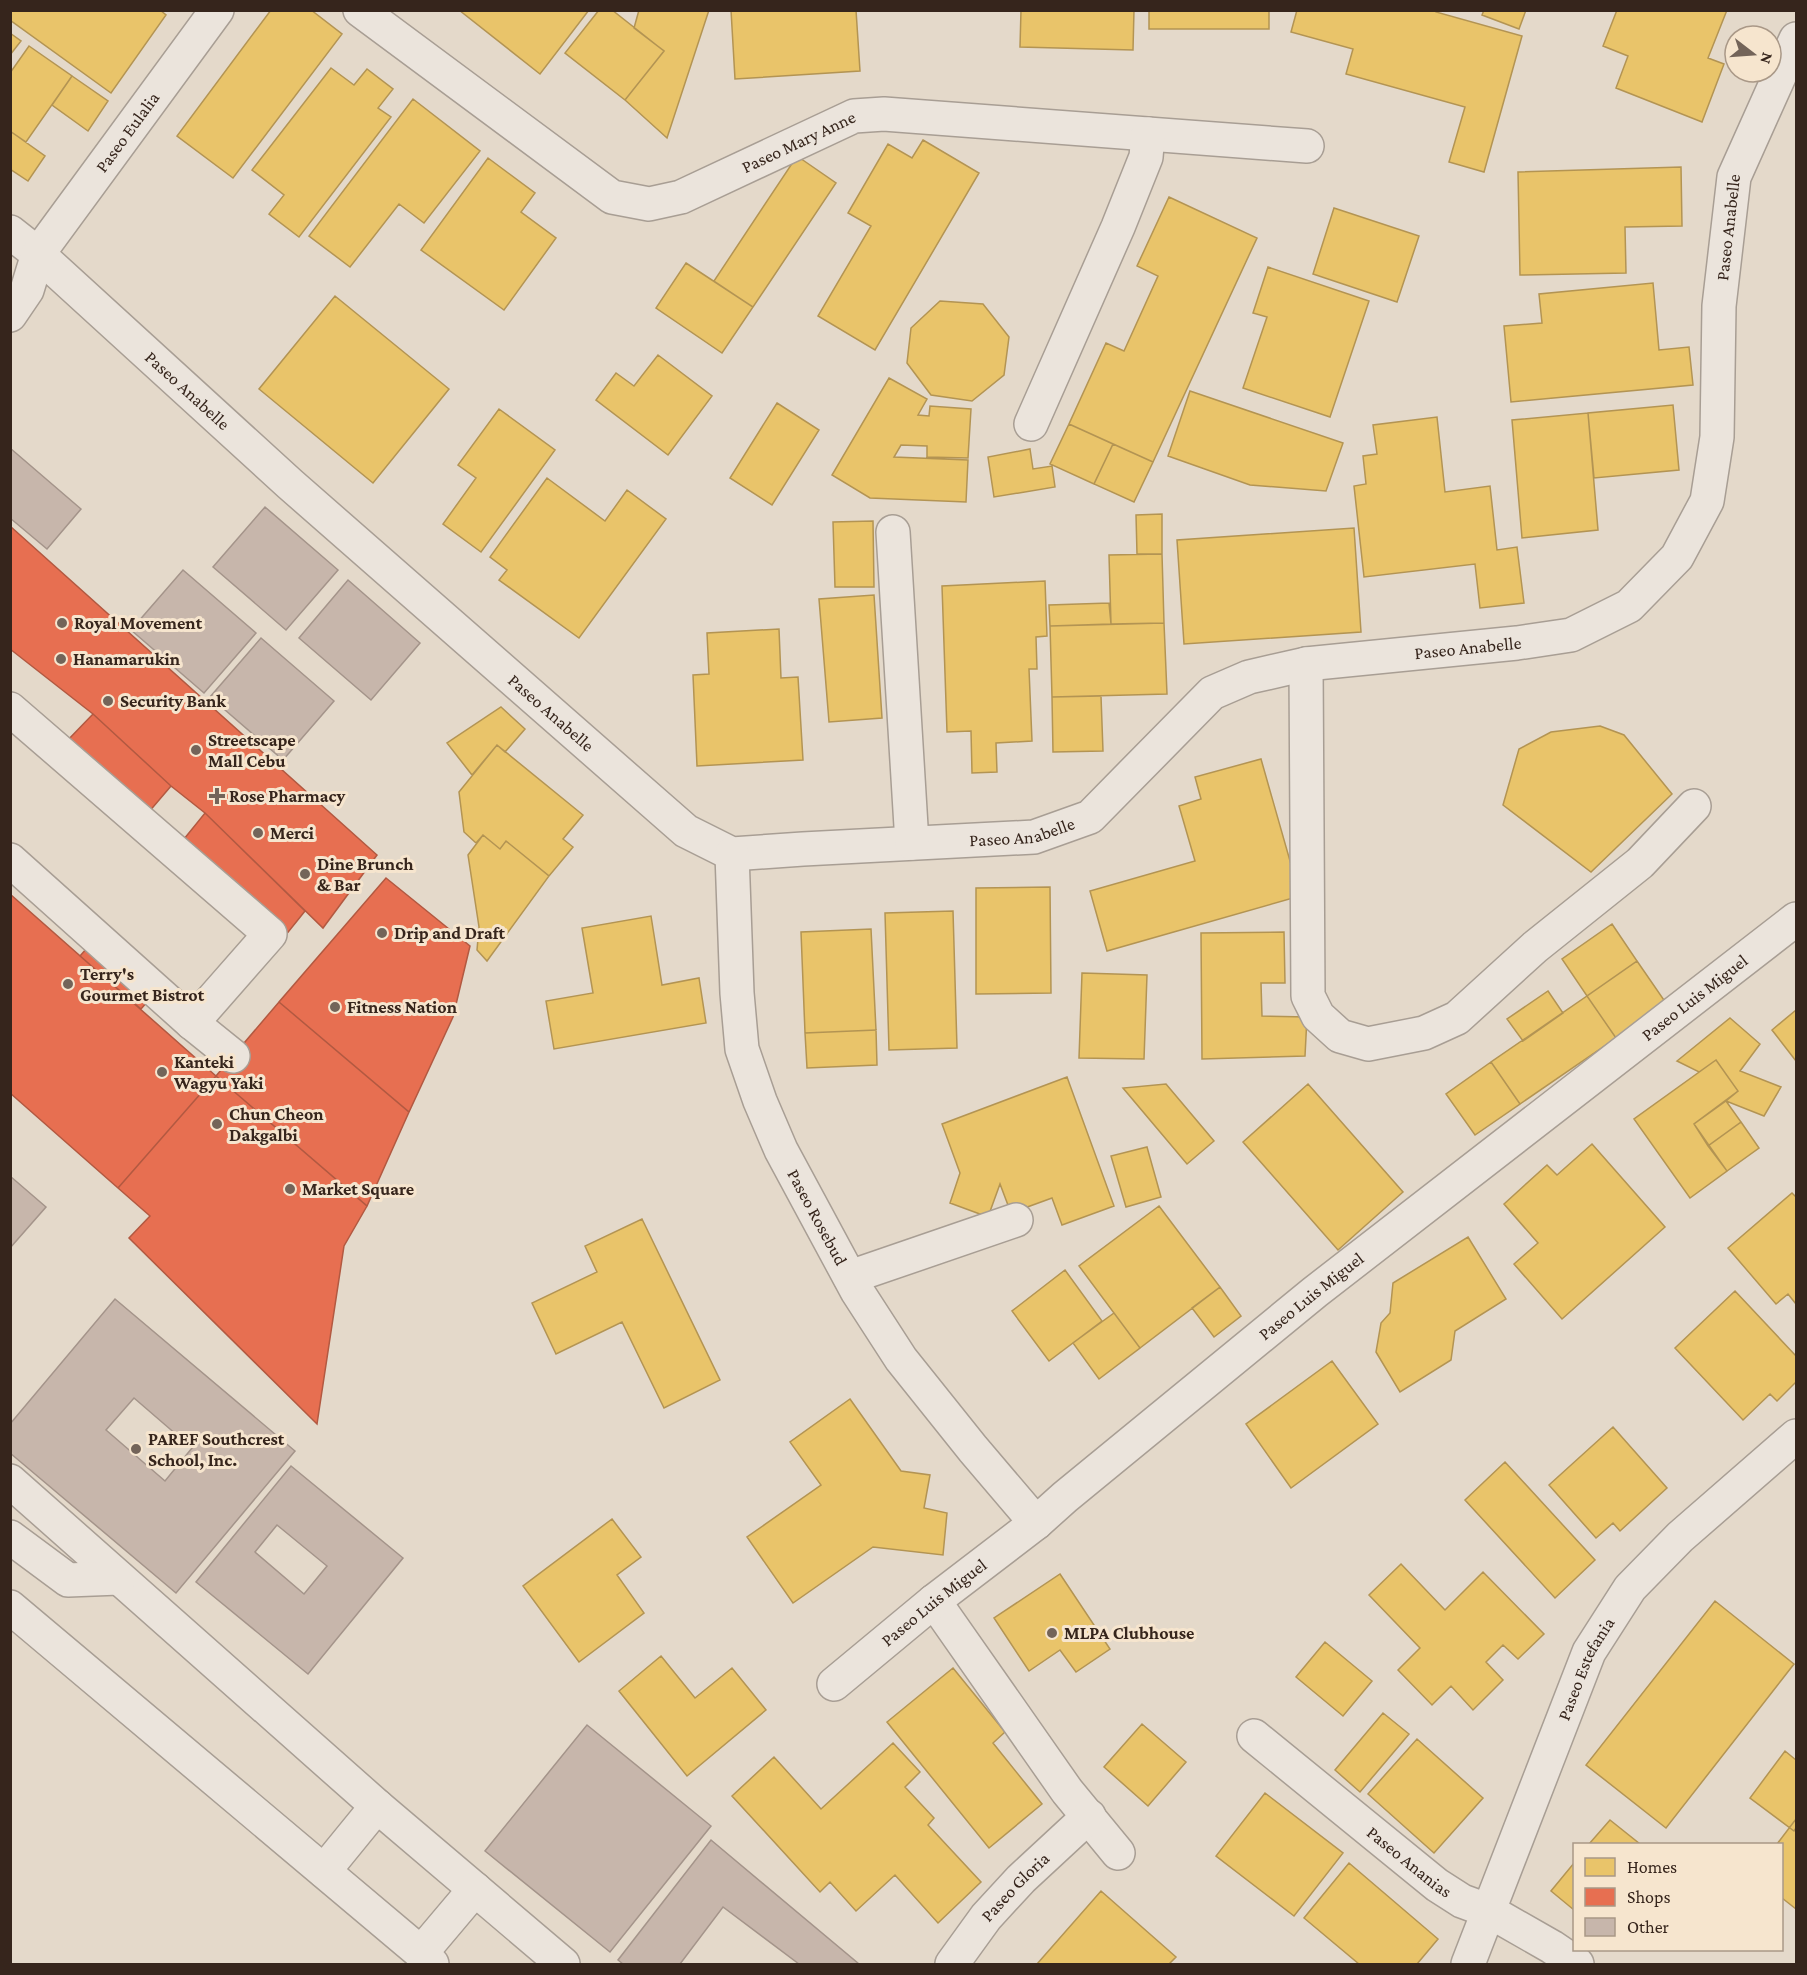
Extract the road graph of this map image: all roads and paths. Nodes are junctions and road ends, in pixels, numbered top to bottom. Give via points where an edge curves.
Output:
1 (217, 10) edge
2 (360, 10) edge
3 (1797, 39) edge
4 (1785, 94) edge
5 (1148, 134) junction
6 (1307, 146) dead end
7 (10, 232) edge
8 (24, 257) edge
9 (10, 315) edge
10 (1030, 424) dead end
11 (893, 532) dead end
12 (1306, 664) junction
13 (10, 709) edge
14 (1694, 806) dead end
15 (912, 843) junction
16 (732, 854) junction
17 (10, 860) edge
18 (1797, 919) edge
19 (192, 1023) junction
20 (233, 1056) dead end
21 (1016, 1220) dead end
22 (850, 1277) junction
23 (1797, 1436) edge
24 (10, 1481) edge
25 (1036, 1524) junction
26 (10, 1537) edge
27 (119, 1578) junction
28 (934, 1601) junction
29 (10, 1607) edge
30 (834, 1684) dead end
31 (1254, 1736) dead end
32 (377, 1806) junction
33 (1089, 1816) junction
34 (1118, 1853) dead end
35 (324, 1871) junction
36 (475, 1889) junction
37 (1490, 1911) junction
38 (427, 1959) edge
39 (563, 1965) edge
40 (952, 1965) edge
41 (1468, 1965) edge
42 (1577, 1965) edge

1 - 8 street, Paseo Eulalia
2 - 5 street, Paseo Mary Anne via 612,196 649,204 681,197 854,116 884,114
3 - 4 street, Paseo Anabelle
4 - 12 street, Paseo Anabelle via 1734,177 1719,306 1717,437 1707,501 1677,557 1629,606 1571,635
5 - 6 street, Paseo Mary Anne
5 - 10 street via 1146,157 1138,177
7 - 8 street, Paseo Anabelle
8 - 9 street, Paseo Eulalia via 27,290
8 - 16 street, Paseo Anabelle via 686,831
11 - 15 street
12 - 14 street via 1308,996 1318,1016 1340,1036 1368,1044 1424,1033 1457,1018 1535,947 1640,863
12 - 15 street, Paseo Anabelle via 1249,677 1212,693 1090,817 1034,837
13 - 19 street via 270,934
15 - 16 street, Paseo Anabelle
16 - 22 street, Paseo Rosebud via 742,1049 781,1149
17 - 19 street
18 - 25 street, Paseo Luis Miguel via 1315,1292
19 - 20 street
21 - 22 street
22 - 25 street, Paseo Rosebud via 901,1359
23 - 37 street, Paseo Estefania via 1680,1537 1629,1588 1589,1652
24 - 27 street
25 - 28 street, Paseo Luis Miguel
26 - 27 street via 68,1580
27 - 32 street
28 - 30 street, Paseo Luis Miguel
28 - 33 street via 1067,1791
29 - 35 street
31 - 37 street, Paseo Ananias via 1437,1885 1462,1901
32 - 35 street
32 - 36 street
33 - 34 street
33 - 40 street, Paseo Gloria via 1007,1894
35 - 38 street
36 - 38 street
36 - 39 street
37 - 41 street, Paseo Estefania
37 - 42 street, Paseo Ananias

